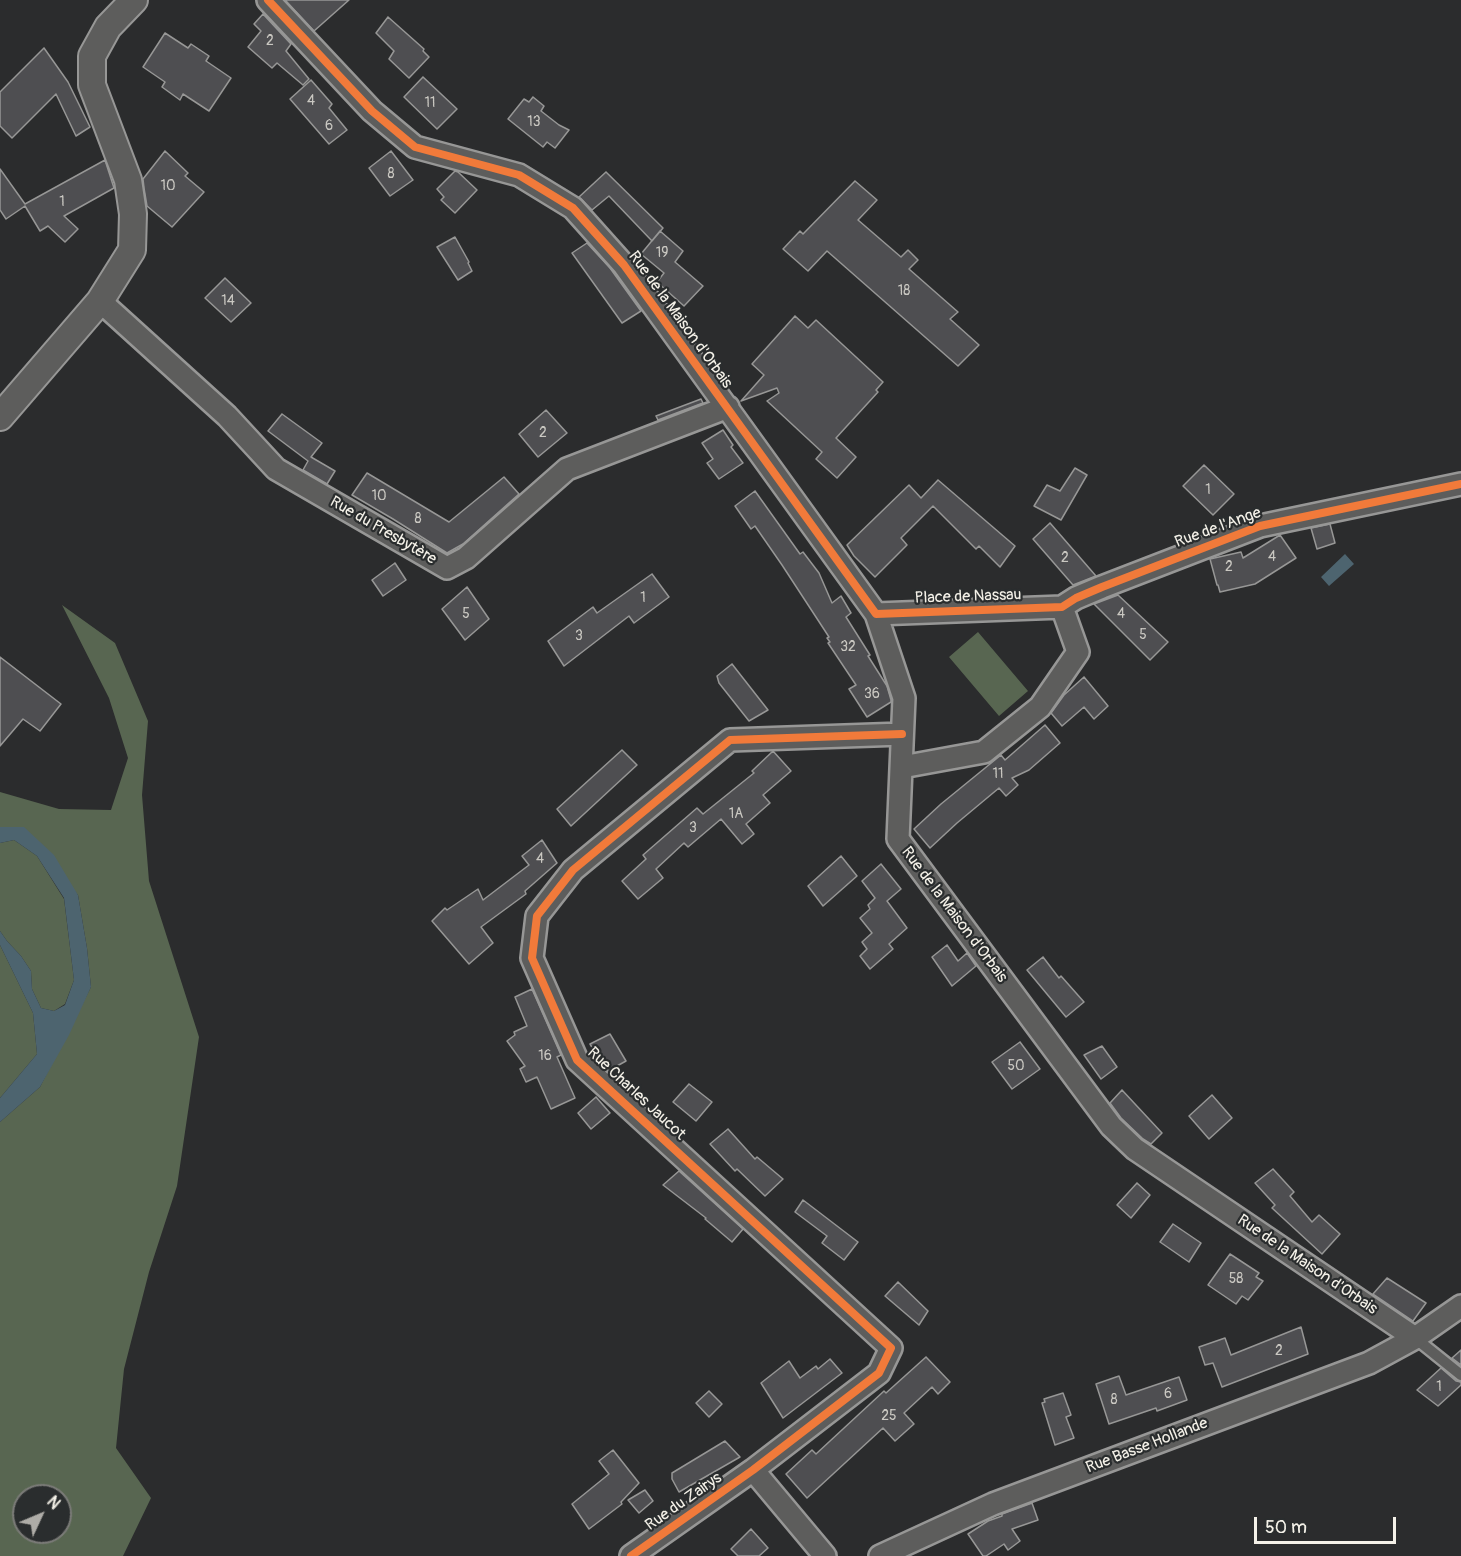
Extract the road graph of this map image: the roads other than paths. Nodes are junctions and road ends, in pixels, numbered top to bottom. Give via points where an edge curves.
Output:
1 (135, 0) edge
2 (268, 0) edge
3 (100, 301) junction
4 (728, 407) junction
5 (0, 417) edge
6 (1461, 484) edge
7 (1062, 607) junction
8 (876, 614) junction
9 (902, 734) junction
10 (902, 767) junction
11 (1461, 1306) edge
12 (1415, 1338) junction
13 (1461, 1375) edge
14 (753, 1470) junction
15 (631, 1556) edge
16 (825, 1556) edge
17 (880, 1556) edge

1 - 3 street via 108,27 92,56 92,85 128,180 133,214 132,250
2 - 4 street, Rue de la Maison d'Orbais via 372,111 416,147 519,175 573,208 624,264
3 - 4 street, Rue du Presbytère via 226,416 276,469 447,568 466,558 567,469
3 - 5 street
4 - 8 street, Rue de la Maison d'Orbais
6 - 7 street, Rue de l'Ange via 1260,526 1102,587
7 - 8 street, Place de Nassau
7 - 10 street via 1078,652 1040,707 984,752
8 - 9 street, Rue de la Maison d'Orbais via 904,698
9 - 10 street, Rue de la Maison d'Orbais
9 - 14 street, Rue Charles Jaucot via 730,740 573,870 537,916 532,958 577,1060 891,1348 879,1373
10 - 12 street, Rue de la Maison d'Orbais via 898,839 1111,1126 1135,1149
11 - 12 street, Rue Basse Hollande
12 - 13 lane
12 - 17 street, Rue Basse Hollande via 1369,1363 993,1503
14 - 15 street, Rue du Zairys
14 - 16 street

